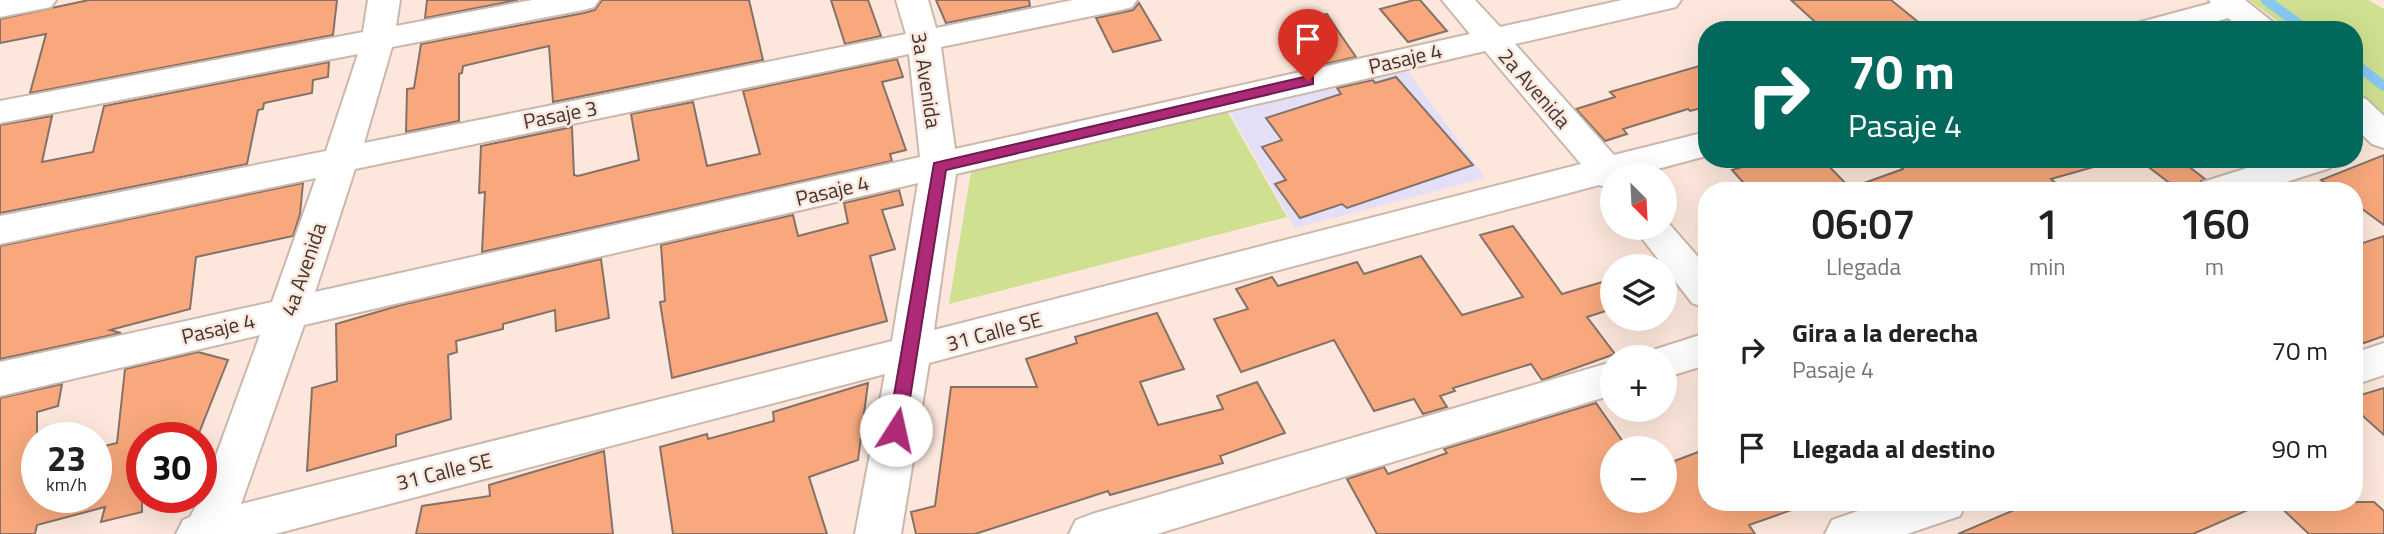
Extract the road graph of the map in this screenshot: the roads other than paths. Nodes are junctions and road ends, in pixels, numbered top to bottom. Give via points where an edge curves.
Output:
1 (40, 0) edge
2 (384, 0) edge
3 (583, 0) edge
4 (912, 0) edge
5 (1121, 0) edge
6 (1458, 0) edge
7 (1665, 0) edge
8 (2230, 4) edge
9 (0, 7) edge
10 (2176, 21) edge
11 (2252, 21) edge
12 (1492, 38) junction
13 (379, 39) junction
14 (924, 41) junction
15 (0, 112) edge
16 (2363, 116) edge
17 (2384, 137) edge
18 (2363, 145) edge
19 (1698, 147) edge
20 (341, 158) junction
21 (1600, 163) edge
22 (1644, 163) edge
23 (939, 166) junction
24 (2289, 168) edge
25 (1600, 175) edge
26 (2244, 182) edge
27 (0, 230) edge
28 (1663, 240) edge
29 (1698, 283) edge
30 (288, 312) junction
31 (1698, 351) edge
32 (910, 352) junction
33 (1677, 358) edge
34 (2384, 359) edge
35 (2363, 366) edge
36 (0, 379) edge
37 (1600, 381) edge
38 (1910, 511) edge
39 (1860, 524) edge
40 (204, 533) edge
41 (878, 534) edge
42 (1092, 534) edge

1 - 9 street
2 - 13 street, 4a Avenida
3 - 13 street
4 - 14 street, 3a Avenida
5 - 14 street, Pasaje 3
6 - 12 street, 2a Avenida
7 - 12 street, Pasaje 4
8 - 10 street
8 - 11 street
12 - 21 street, 2a Avenida
12 - 23 street, Pasaje 4
13 - 15 street
13 - 20 street, 4a Avenida
14 - 20 street, Pasaje 3
14 - 23 street, 3a Avenida
16 - 17 street
17 - 18 street
19 - 22 street, 31 Calle SE
20 - 27 street, Pasaje 3
20 - 30 street, 4a Avenida
23 - 30 street, Pasaje 4
23 - 32 street, 3a Avenida
24 - 26 street
25 - 32 street, 31 Calle SE
28 - 29 street
30 - 36 street, Pasaje 4
30 - 40 street, 4a Avenida
31 - 33 street
32 - 40 street, 31 Calle SE
32 - 41 street, 3a Avenida
34 - 35 street
37 - 42 street
38 - 39 street

